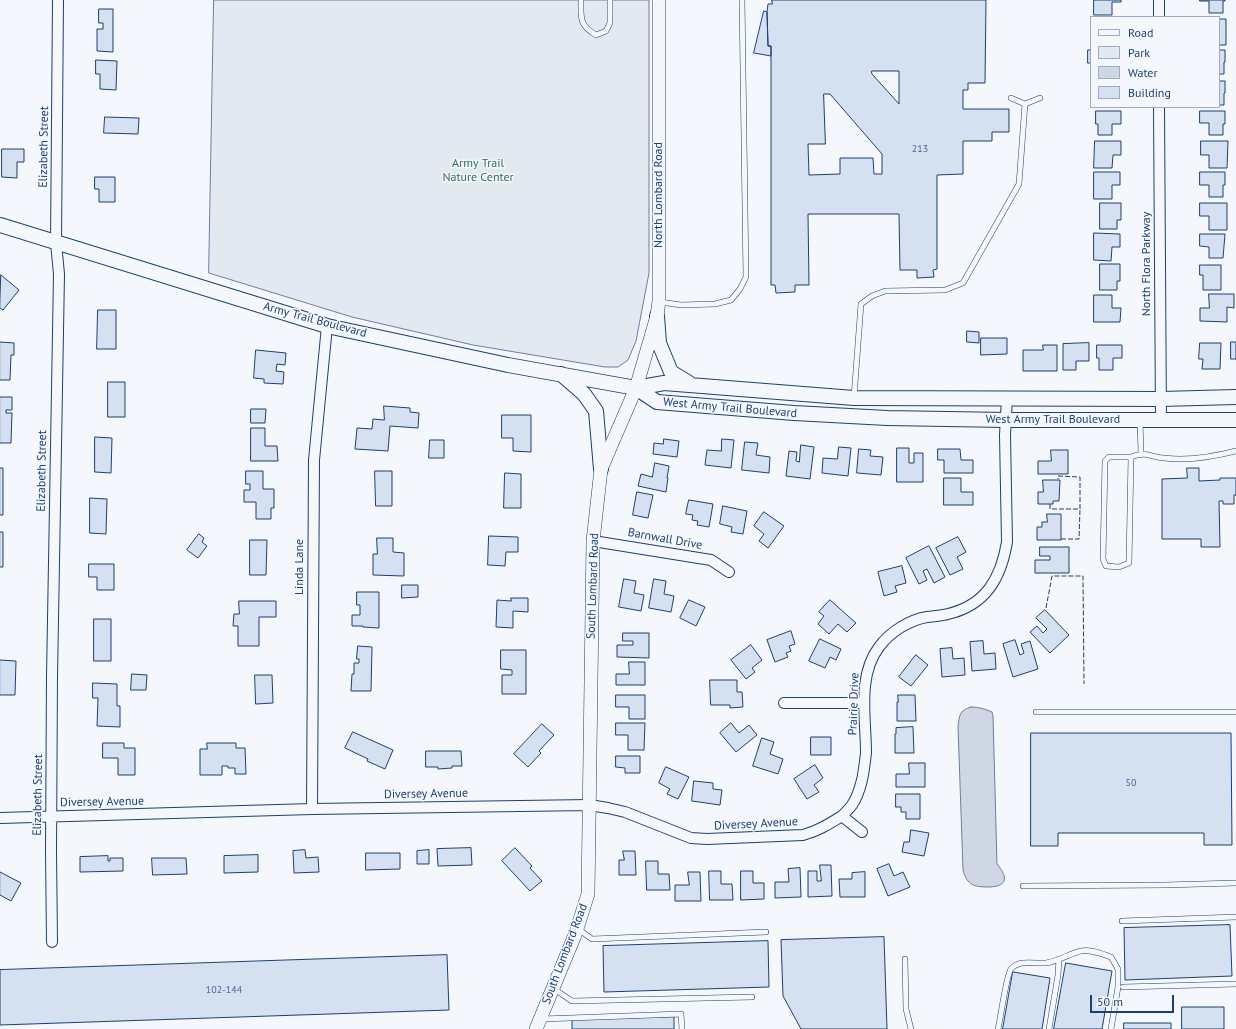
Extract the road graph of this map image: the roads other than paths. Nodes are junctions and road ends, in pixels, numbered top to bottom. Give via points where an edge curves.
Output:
1 (58, 0) edge
2 (581, 0) edge
3 (610, 0) edge
4 (659, 0) edge
5 (742, 0) edge
6 (1159, 0) edge
7 (1159, 16) edge
8 (1011, 98) dead end
9 (1040, 98) dead end
10 (1025, 104) junction
11 (1159, 108) edge
12 (0, 225) edge
13 (56, 243) junction
14 (659, 302) junction
15 (657, 316) junction
16 (328, 326) junction
17 (561, 374) junction
18 (691, 385) junction
19 (636, 388) junction
20 (1236, 397) edge
21 (854, 398) junction
22 (1007, 398) junction
23 (1161, 399) junction
24 (852, 416) junction
25 (1006, 420) junction
26 (1236, 420) edge
27 (1140, 421) junction
28 (1161, 421) junction
29 (1236, 451) edge
30 (1141, 453) junction
31 (1131, 457) junction
32 (601, 469) junction
33 (593, 540) junction
34 (729, 572) dead end
35 (784, 703) dead end
36 (864, 703) junction
37 (1036, 712) dead end
38 (1236, 712) edge
39 (589, 799) junction
40 (312, 809) junction
41 (51, 816) junction
42 (842, 816) junction
43 (0, 818) edge
44 (862, 832) dead end
45 (1236, 883) edge
46 (1023, 886) dead end
47 (1236, 918) edge
48 (1122, 921) dead end
49 (577, 928) junction
50 (766, 932) dead end
51 (52, 942) dead end
52 (905, 958) dead end
53 (1059, 960) junction
54 (1236, 984) edge
55 (1123, 987) dead end
56 (553, 989) junction
57 (752, 997) dead end
58 (538, 1024) edge
59 (682, 1029) edge
60 (911, 1029) edge
61 (998, 1029) edge
62 (1049, 1029) edge
63 (1112, 1029) edge

1 - 13 street, Elizabeth Street
2 - 3 lane via 581,20 587,30 596,35 606,31 610,23
4 - 14 street, North Lombard Road
5 - 14 lane via 746,277 731,300 716,304 681,305
6 - 7 street
8 - 10 lane
9 - 10 lane
10 - 21 lane via 1019,184 962,283 945,290 885,291 861,304
11 - 23 street, North Flora Parkway
12 - 13 main road, Army Trail Boulevard
13 - 16 main road, Army Trail Boulevard
13 - 41 street, Elizabeth Street via 59,274
14 - 15 street, North Lombard Road
15 - 18 main road via 658,343 671,372
15 - 19 street, North Lombard Road
16 - 17 main road, Army Trail Boulevard
16 - 40 street, Linda Lane via 314,460
17 - 19 main road, Army Trail Boulevard
17 - 32 main road via 584,394 596,411
18 - 19 main road, West Army Trail Boulevard via 664,383
18 - 21 main road, West Army Trail Boulevard
19 - 24 main road, West Army Trail Boulevard via 657,402
19 - 32 street, South Lombard Road
20 - 23 main road, West Army Trail Boulevard
21 - 22 main road, West Army Trail Boulevard
21 - 24 main road
22 - 23 main road, West Army Trail Boulevard
22 - 25 street, Prairie Drive
23 - 28 street, North Flora Parkway
24 - 25 main road, West Army Trail Boulevard
25 - 27 main road, West Army Trail Boulevard
25 - 36 street, Prairie Drive via 1006,542 1004,559 998,574 988,592 974,603 961,610 912,621 884,641 870,663
26 - 28 main road, West Army Trail Boulevard
27 - 28 main road, West Army Trail Boulevard
27 - 30 lane
29 - 30 lane via 1187,459 1163,458
30 - 31 lane
31 - 31 lane via 1129,563 1119,567 1106,566 1102,559 1105,461 1109,457
32 - 33 street, South Lombard Road
33 - 34 street, Barnwall Drive via 711,560
33 - 39 street, South Lombard Road
35 - 36 street
36 - 42 street, Prairie Drive via 866,754 860,789 853,804
37 - 38 lane
39 - 40 street, Diversey Avenue
39 - 42 street, Diversey Avenue via 691,838 707,840 803,835 815,832
39 - 49 street, South Lombard Road via 588,894
40 - 41 street, Diversey Avenue
41 - 43 street, Diversey Avenue
41 - 51 street, Elizabeth Street
42 - 44 street
45 - 46 lane
47 - 48 lane
49 - 50 lane via 592,939
49 - 56 street, South Lombard Road
52 - 60 lane via 906,1009
53 - 61 lane via 1018,964 1013,967 1008,976
53 - 62 lane
53 - 63 lane via 1082,951 1099,952 1111,957 1118,969
54 - 55 lane
56 - 57 lane via 572,1001
56 - 58 street, South Lombard Road
58 - 59 lane via 681,1014

